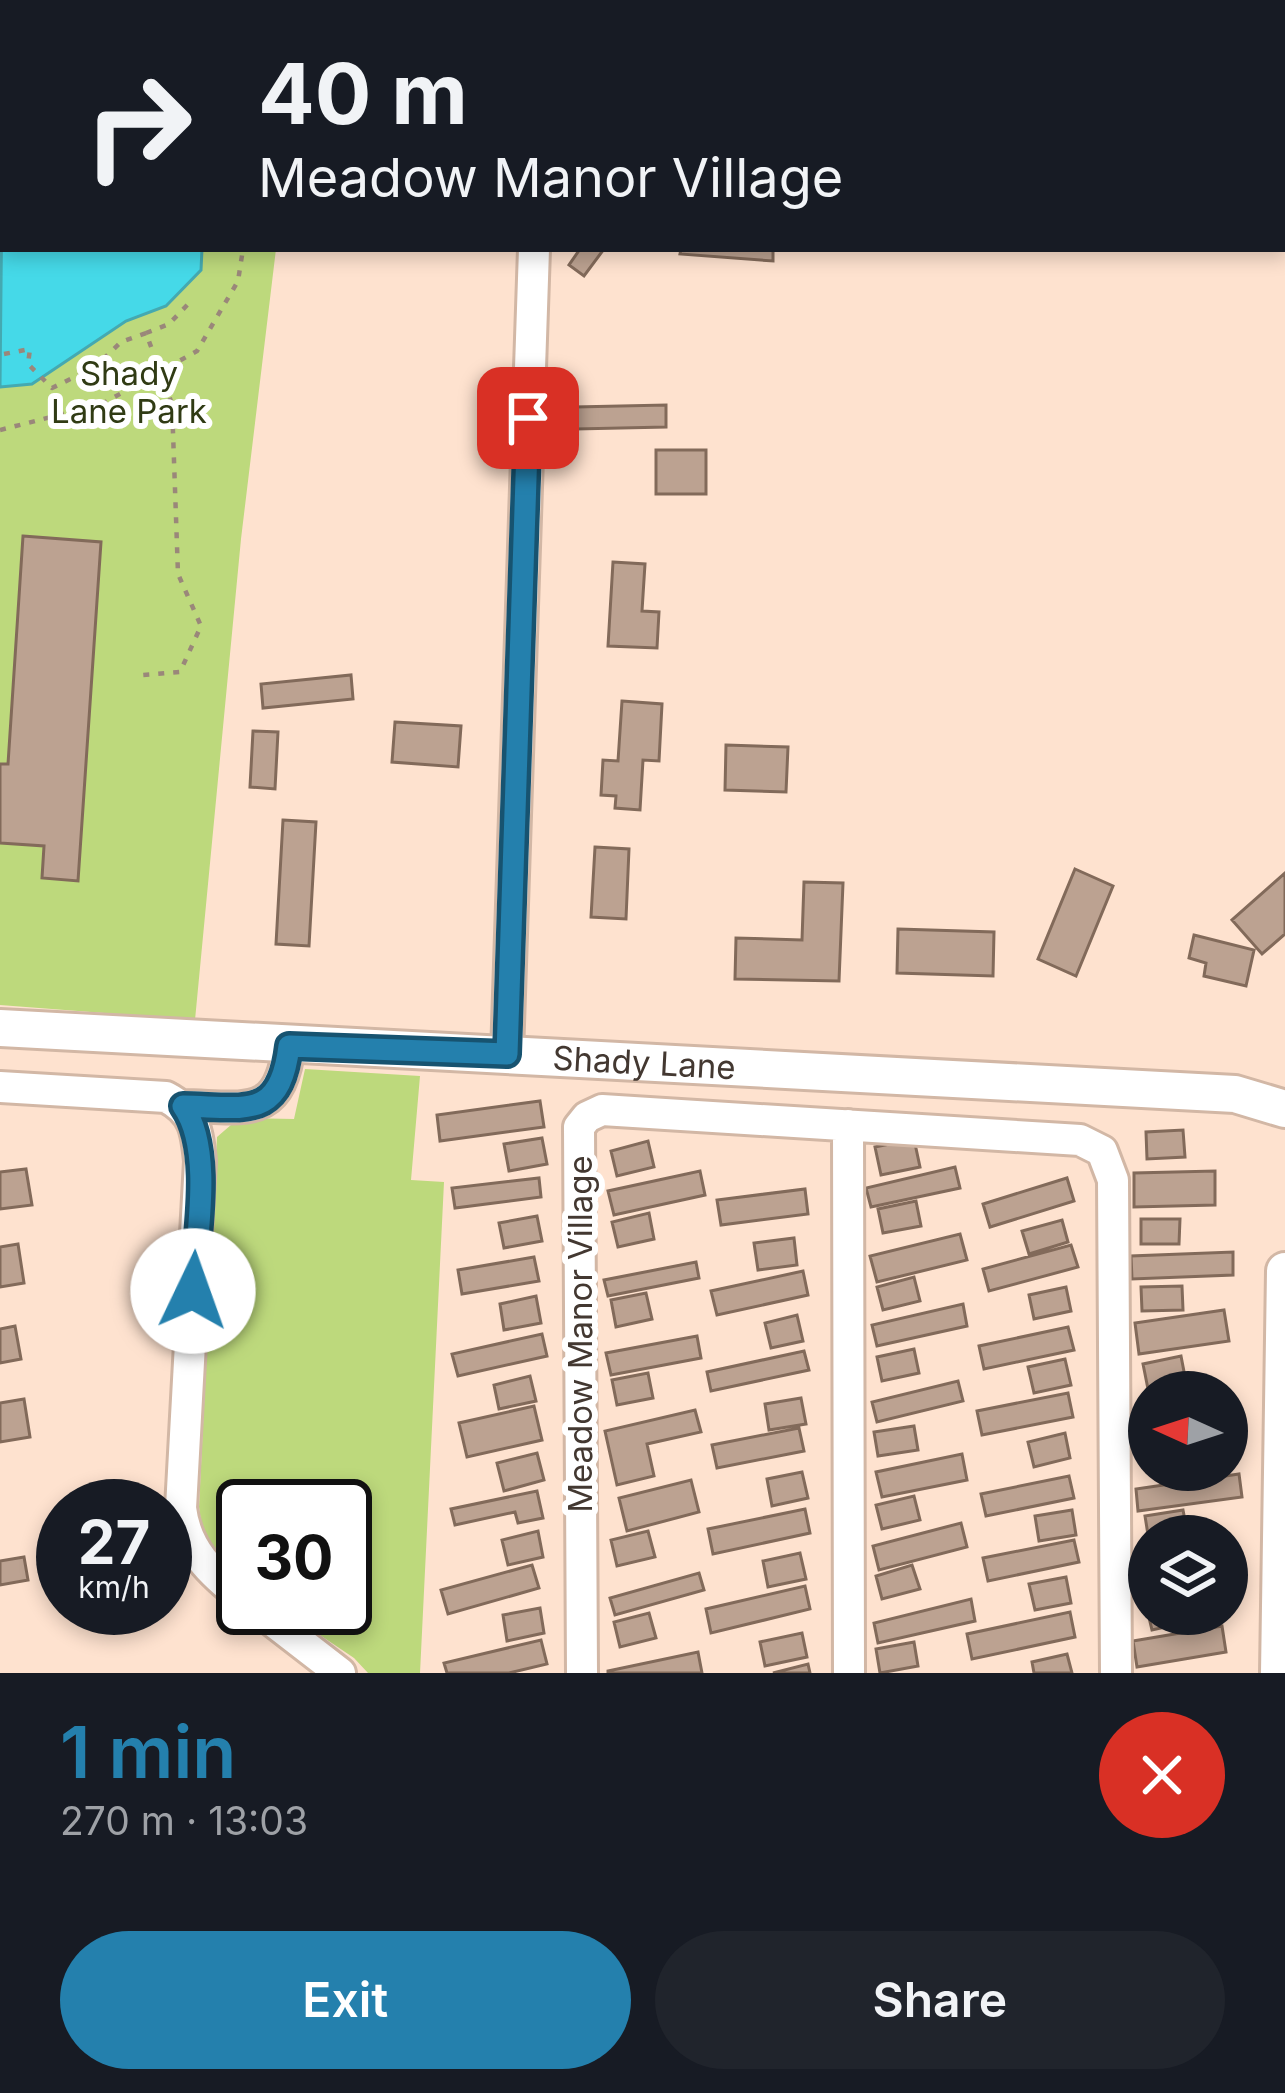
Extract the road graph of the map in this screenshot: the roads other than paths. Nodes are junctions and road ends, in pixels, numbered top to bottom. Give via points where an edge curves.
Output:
1 (534, 252) edge
2 (0, 1028) edge
3 (289, 1046) junction
4 (507, 1054) junction
5 (0, 1087) edge
6 (183, 1106) junction
7 (1285, 1109) edge
8 (848, 1125) junction
9 (1285, 1271) edge
10 (1283, 1462) edge
11 (216, 1575) edge
12 (291, 1635) edge
13 (340, 1673) edge
14 (582, 1673) edge
15 (849, 1673) edge
16 (1117, 1673) edge
17 (1280, 1673) edge

1 - 4 street
2 - 3 main road, Shady Lane
3 - 4 main road, Shady Lane
3 - 6 street via 279,1089 267,1101
4 - 7 main road, Shady Lane via 1235,1094
5 - 6 street via 166,1097
6 - 11 street via 196,1124 200,1161 181,1508 184,1532
8 - 14 street, Meadow Manor Village via 602,1110 578,1127
8 - 15 street
8 - 16 street, Meadow Manor Village via 1080,1140 1102,1151 1113,1180
9 - 10 main road
10 - 17 main road
12 - 13 street

